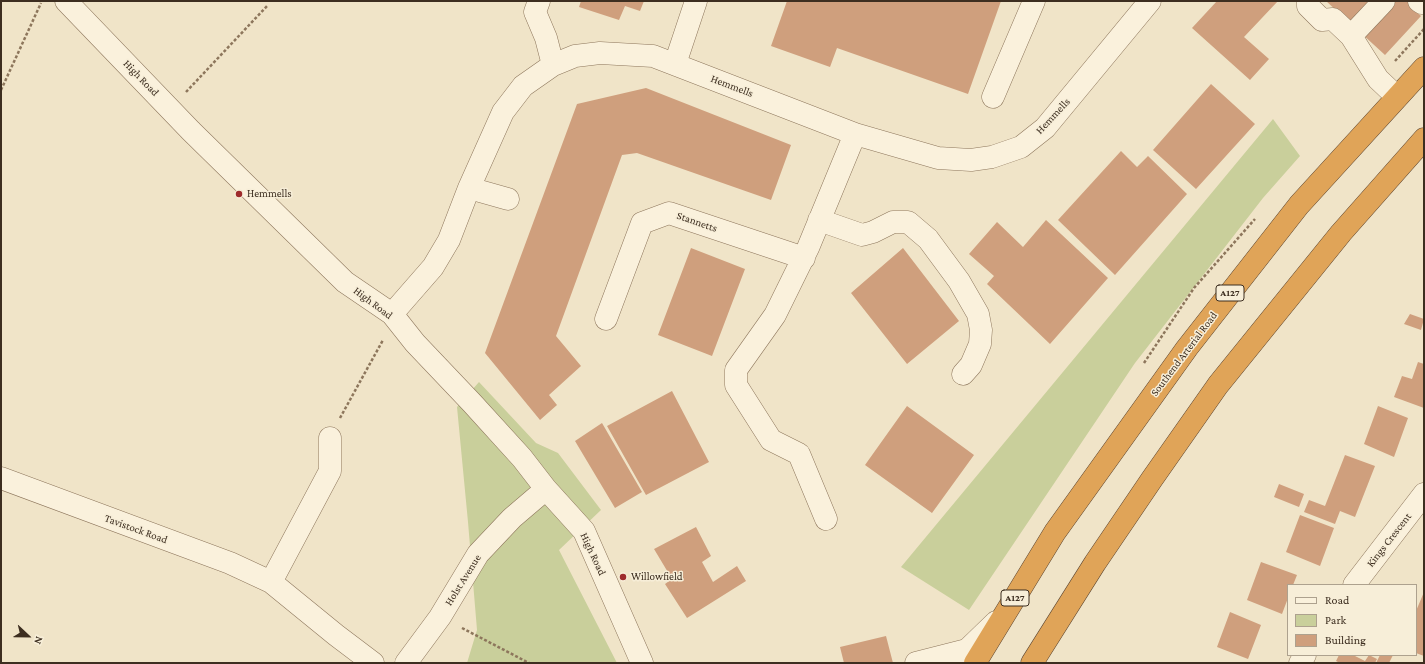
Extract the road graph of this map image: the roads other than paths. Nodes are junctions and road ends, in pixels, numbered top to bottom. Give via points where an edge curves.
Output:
1 (66, 1) edge
2 (539, 1) edge
3 (696, 1) edge
4 (1034, 1) edge
5 (1308, 1) edge
6 (1384, 1) edge
7 (1419, 1) edge
8 (1424, 1) edge
9 (1143, 3) edge
10 (1350, 36) junction
11 (675, 64) junction
12 (553, 65) junction
13 (1424, 68) edge
14 (993, 97) dead end
15 (1397, 97) junction
16 (855, 134) junction
17 (1424, 139) edge
18 (469, 188) junction
19 (508, 199) dead end
20 (819, 220) junction
21 (804, 258) junction
22 (393, 316) junction
23 (606, 319) dead end
24 (963, 374) dead end
25 (330, 438) road end
26 (1, 478) edge
27 (546, 489) junction
28 (1424, 494) edge
29 (826, 519) dead end
30 (271, 582) junction
31 (1355, 584) edge
32 (1004, 615) junction
33 (373, 663) edge
34 (406, 663) edge
35 (642, 663) edge
36 (916, 663) edge
37 (974, 663) edge
38 (1032, 663) edge

1 - 22 street, High Road via 170,109 345,282
2 - 12 street via 535,12 546,38
3 - 11 street
4 - 14 street
5 - 10 street via 1308,6 1322,20 1333,19
6 - 10 street
7 - 8 street
9 - 16 street, Hemmells via 1045,128 1021,147 992,157 972,160 938,158
10 - 15 street via 1378,79
11 - 12 street, Hemmells via 653,56 600,54 576,56
11 - 16 street, Hemmells
12 - 18 street, Hemmells via 523,86 503,112
13 - 15 highway, Southend Arterial Road / A127
15 - 32 highway, Southend Arterial Road / A127 via 1299,205 1187,348 1055,532
16 - 20 street
17 - 38 highway via 1341,233 1218,385 1095,563
18 - 19 street
18 - 22 street, Hemmells via 450,240 433,267
20 - 21 street
20 - 24 street via 862,234 873,232 893,222 908,222 928,239 959,281 978,314 980,344 971,365
21 - 23 street, Stannetts via 669,212 642,223
21 - 29 street via 775,315 736,370 736,385 771,440 798,454
22 - 27 street, High Road via 522,458
25 - 30 street via 330,471
26 - 30 street, Tavistock Road via 230,563
27 - 34 street, Holst Avenue via 512,518 478,554 440,617
27 - 35 street, High Road via 584,531
28 - 31 street, Kings Crescent
30 - 33 street, Tavistock Road
32 - 36 street via 967,650
32 - 37 highway, Southend Arterial Road / A127

